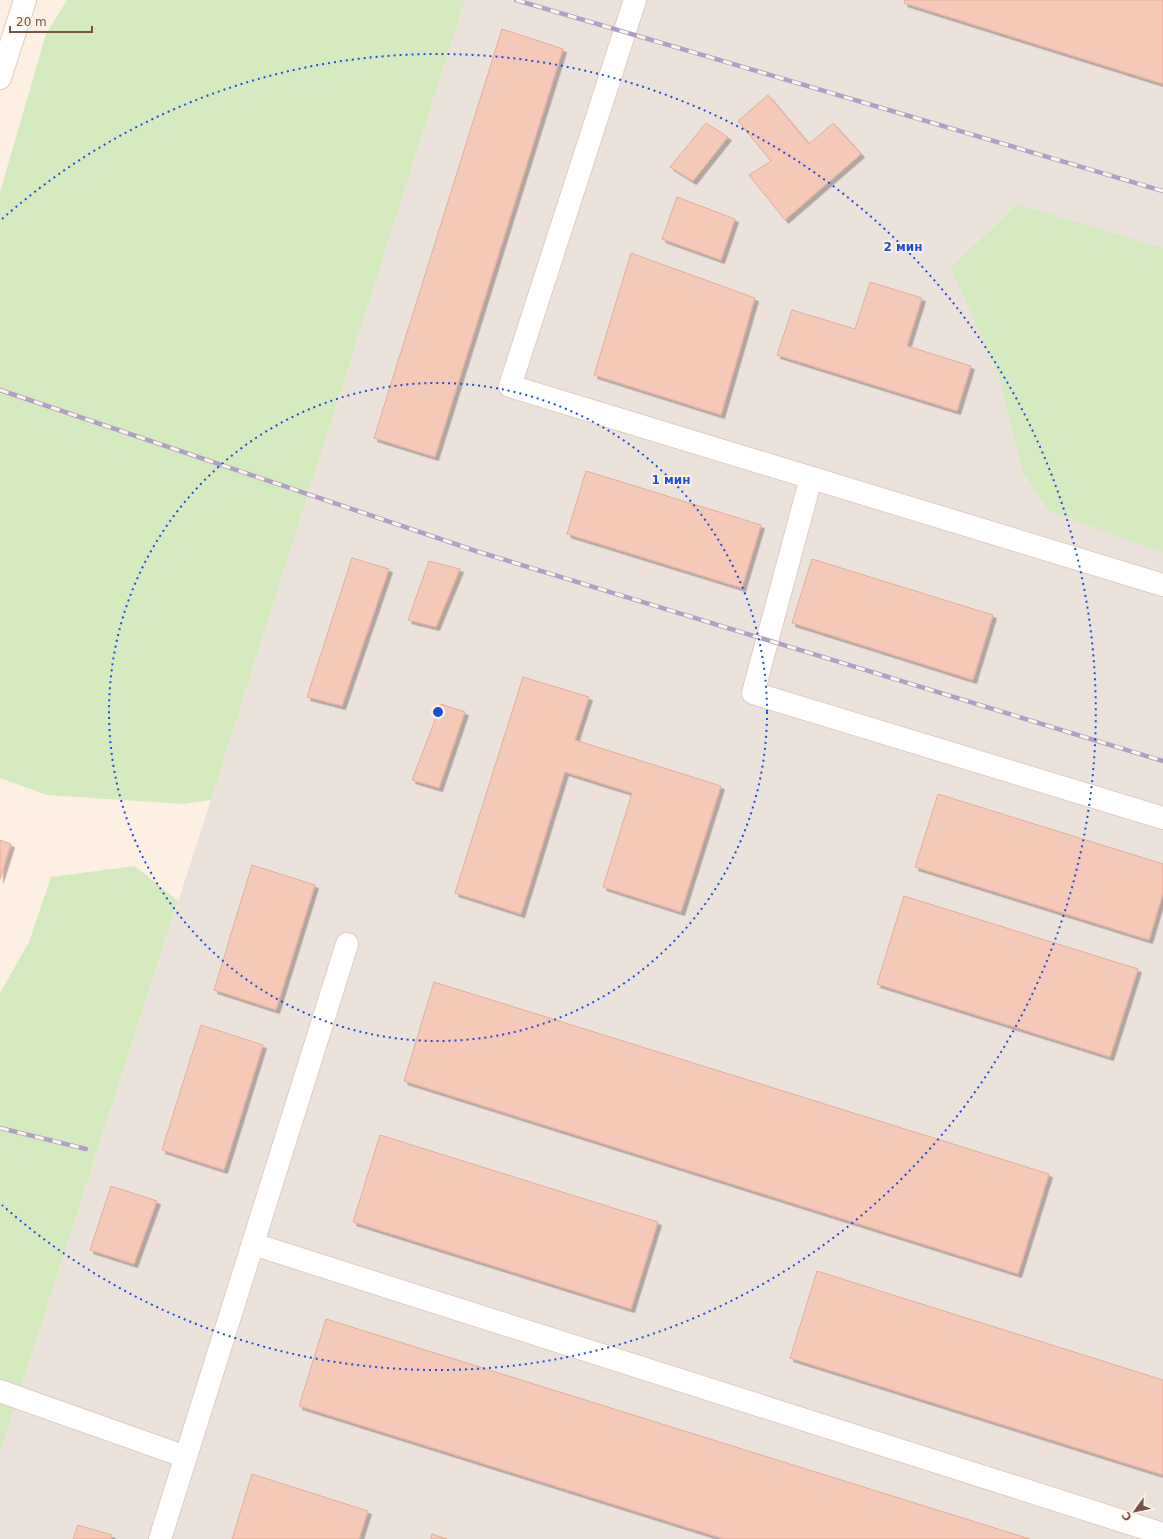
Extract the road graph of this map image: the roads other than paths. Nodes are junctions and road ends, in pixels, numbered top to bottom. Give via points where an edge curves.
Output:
1 (25, 0) edge
2 (635, 0) edge
3 (0, 78) edge
4 (811, 478) junction
5 (1163, 585) edge
6 (1163, 818) edge
7 (347, 944) dead end
8 (253, 1244) junction
9 (0, 1391) edge
10 (186, 1457) junction
11 (1163, 1534) edge
12 (160, 1539) edge

1 - 3 street
2 - 4 street via 510,386
4 - 5 street
4 - 6 street via 753,693
7 - 8 street
8 - 10 street
8 - 11 street
9 - 10 street
10 - 12 street

